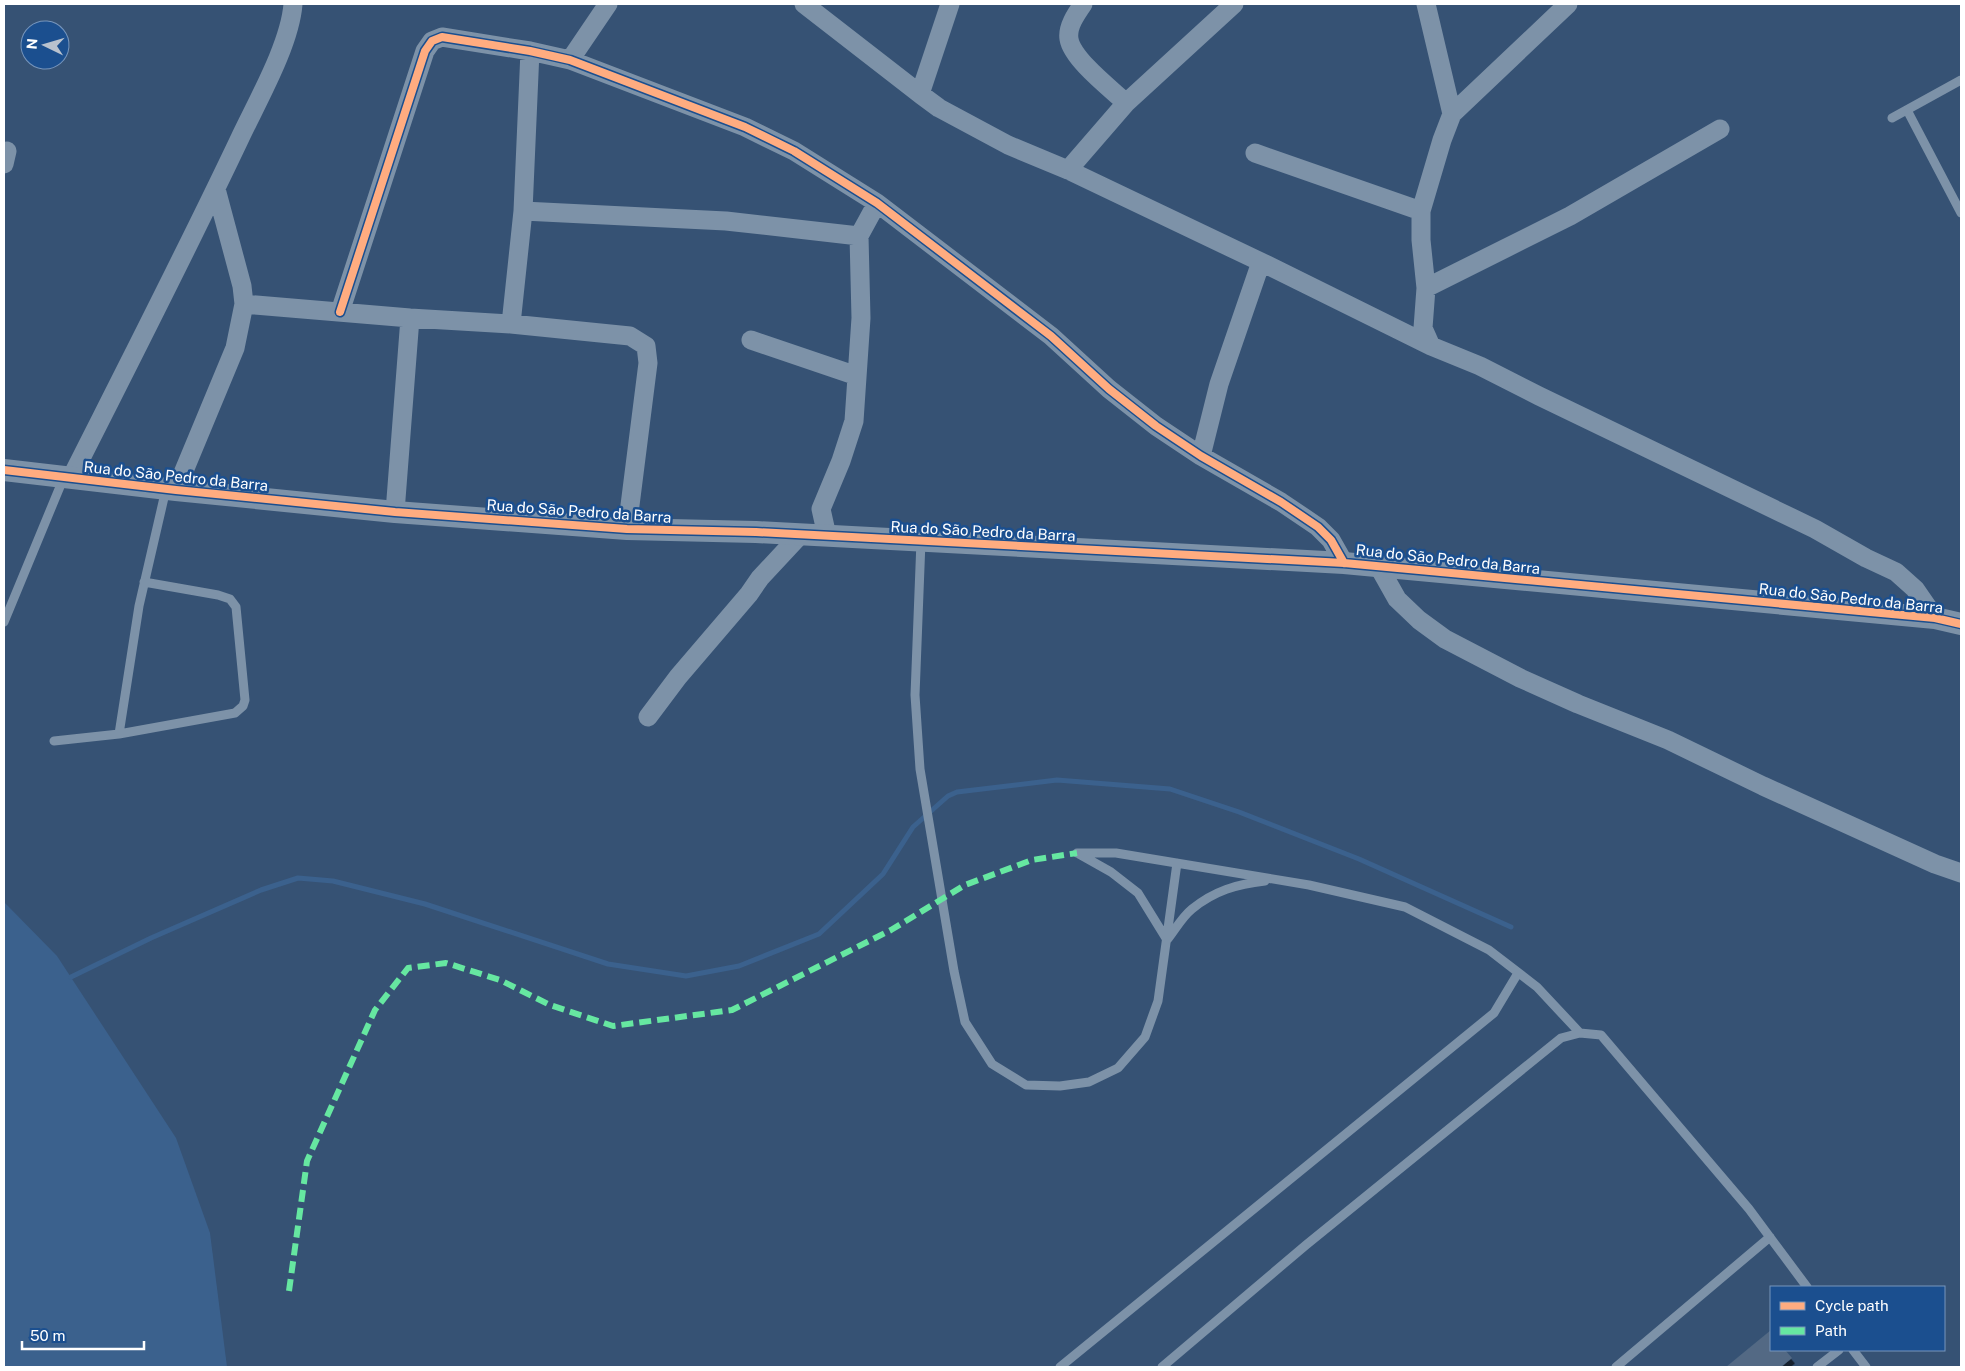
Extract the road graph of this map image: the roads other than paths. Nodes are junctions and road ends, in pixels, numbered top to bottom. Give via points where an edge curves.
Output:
1 (293, 4) edge
2 (608, 4) edge
3 (804, 4) edge
4 (950, 4) edge
5 (1083, 4) edge
6 (1234, 4) edge
7 (1426, 4) edge
8 (1568, 4) edge
9 (825, 11) edge
10 (530, 51) junction
11 (570, 60) junction
12 (1961, 80) edge
13 (920, 94) junction
14 (1126, 103) junction
15 (1907, 110) junction
16 (1452, 114) junction
17 (1892, 118) dead end
18 (1720, 129) dead end
19 (1255, 153) dead end
20 (1068, 170) junction
21 (216, 189) junction
22 (877, 203) junction
23 (523, 211) junction
24 (1421, 211) junction
25 (1961, 213) edge
26 (859, 236) junction
27 (1261, 262) junction
28 (1426, 288) junction
29 (244, 304) junction
30 (340, 312) junction
31 (410, 318) junction
32 (511, 324) junction
33 (751, 340) dead end
34 (1431, 346) junction
35 (857, 376) junction
36 (1201, 456) junction
37 (4, 470) edge
38 (68, 478) junction
39 (171, 490) junction
40 (395, 512) junction
41 (627, 529) junction
42 (801, 534) junction
43 (827, 536) junction
44 (921, 541) junction
45 (1344, 563) junction
46 (1379, 567) junction
47 (144, 582) junction
48 (1935, 618) junction
49 (4, 622) edge
50 (1961, 624) edge
51 (648, 717) dead end
52 (120, 734) junction
53 (54, 741) dead end
54 (1177, 863) junction
55 (1961, 873) edge
56 (1276, 880) junction
57 (1167, 940) junction
58 (1518, 973) junction
59 (1580, 1033) junction
60 (1770, 1237) junction
61 (1806, 1286) edge
62 (1838, 1351) edge
63 (1854, 1351) edge
64 (1060, 1367) edge
65 (1162, 1367) edge
66 (1616, 1367) edge
67 (1817, 1367) edge
68 (1866, 1367) edge

1 - 21 street via 292,18 274,66
2 - 11 street
3 - 9 street
4 - 13 street
5 - 14 street via 1070,26 1069,39 1073,49
6 - 14 street
7 - 16 street
8 - 16 street
9 - 13 street
10 - 11 street
10 - 23 street
10 - 30 street via 442,37 432,41 425,51
11 - 22 street via 752,130 794,151
12 - 15 lane
13 - 20 street via 939,108 1008,145
14 - 20 street
15 - 17 lane
15 - 25 lane
16 - 24 street
18 - 28 street via 1570,216
19 - 24 street
20 - 27 street
21 - 29 street
21 - 38 street
22 - 26 street
22 - 36 street via 1051,336 1156,426
23 - 26 street via 726,220
23 - 32 street
24 - 28 street
26 - 35 street via 861,309
27 - 34 street
27 - 36 street via 1219,384
28 - 34 street via 1423,328
29 - 30 street
29 - 39 street via 235,348
30 - 31 street
31 - 32 street
31 - 40 street
32 - 41 street via 630,336 646,346 648,363
33 - 35 street
34 - 48 street via 1480,366 1815,529 1896,572 1915,589
35 - 43 street via 854,421 821,509
36 - 45 street via 1318,527 1331,540
37 - 38 street, Rua do São Pedro da Barra
38 - 39 street, Rua do São Pedro da Barra
38 - 49 lane
39 - 40 street, Rua do São Pedro da Barra
39 - 47 lane
40 - 41 street, Rua do São Pedro da Barra
41 - 42 street, Rua do São Pedro da Barra
42 - 43 street, Rua do São Pedro da Barra
42 - 51 street via 760,578
43 - 44 street, Rua do São Pedro da Barra
44 - 45 street, Rua do São Pedro da Barra
44 - 57 lane via 916,695 920,769 965,1022 992,1064 1026,1085 1060,1086 1089,1082 1118,1068 1145,1037 1158,1001
45 - 46 street, Rua do São Pedro da Barra
46 - 48 street, Rua do São Pedro da Barra
46 - 55 street via 1397,599 1419,620 1454,644 1556,695 1668,740 1763,786
47 - 52 lane
47 - 52 lane via 230,599 236,607 245,700 235,713
48 - 50 street, Rua do São Pedro da Barra
52 - 53 lane
54 - 56 lane
54 - 57 lane
54 - 57 lane via 1116,853 1077,852 1138,893
56 - 57 lane via 1245,883 1221,890 1191,910
56 - 58 lane via 1404,907 1489,950
58 - 59 lane via 1537,987
58 - 64 lane via 1494,1014
59 - 60 lane via 1601,1035
59 - 65 lane via 1561,1038
60 - 61 lane
60 - 66 lane
62 - 67 lane
63 - 68 lane

